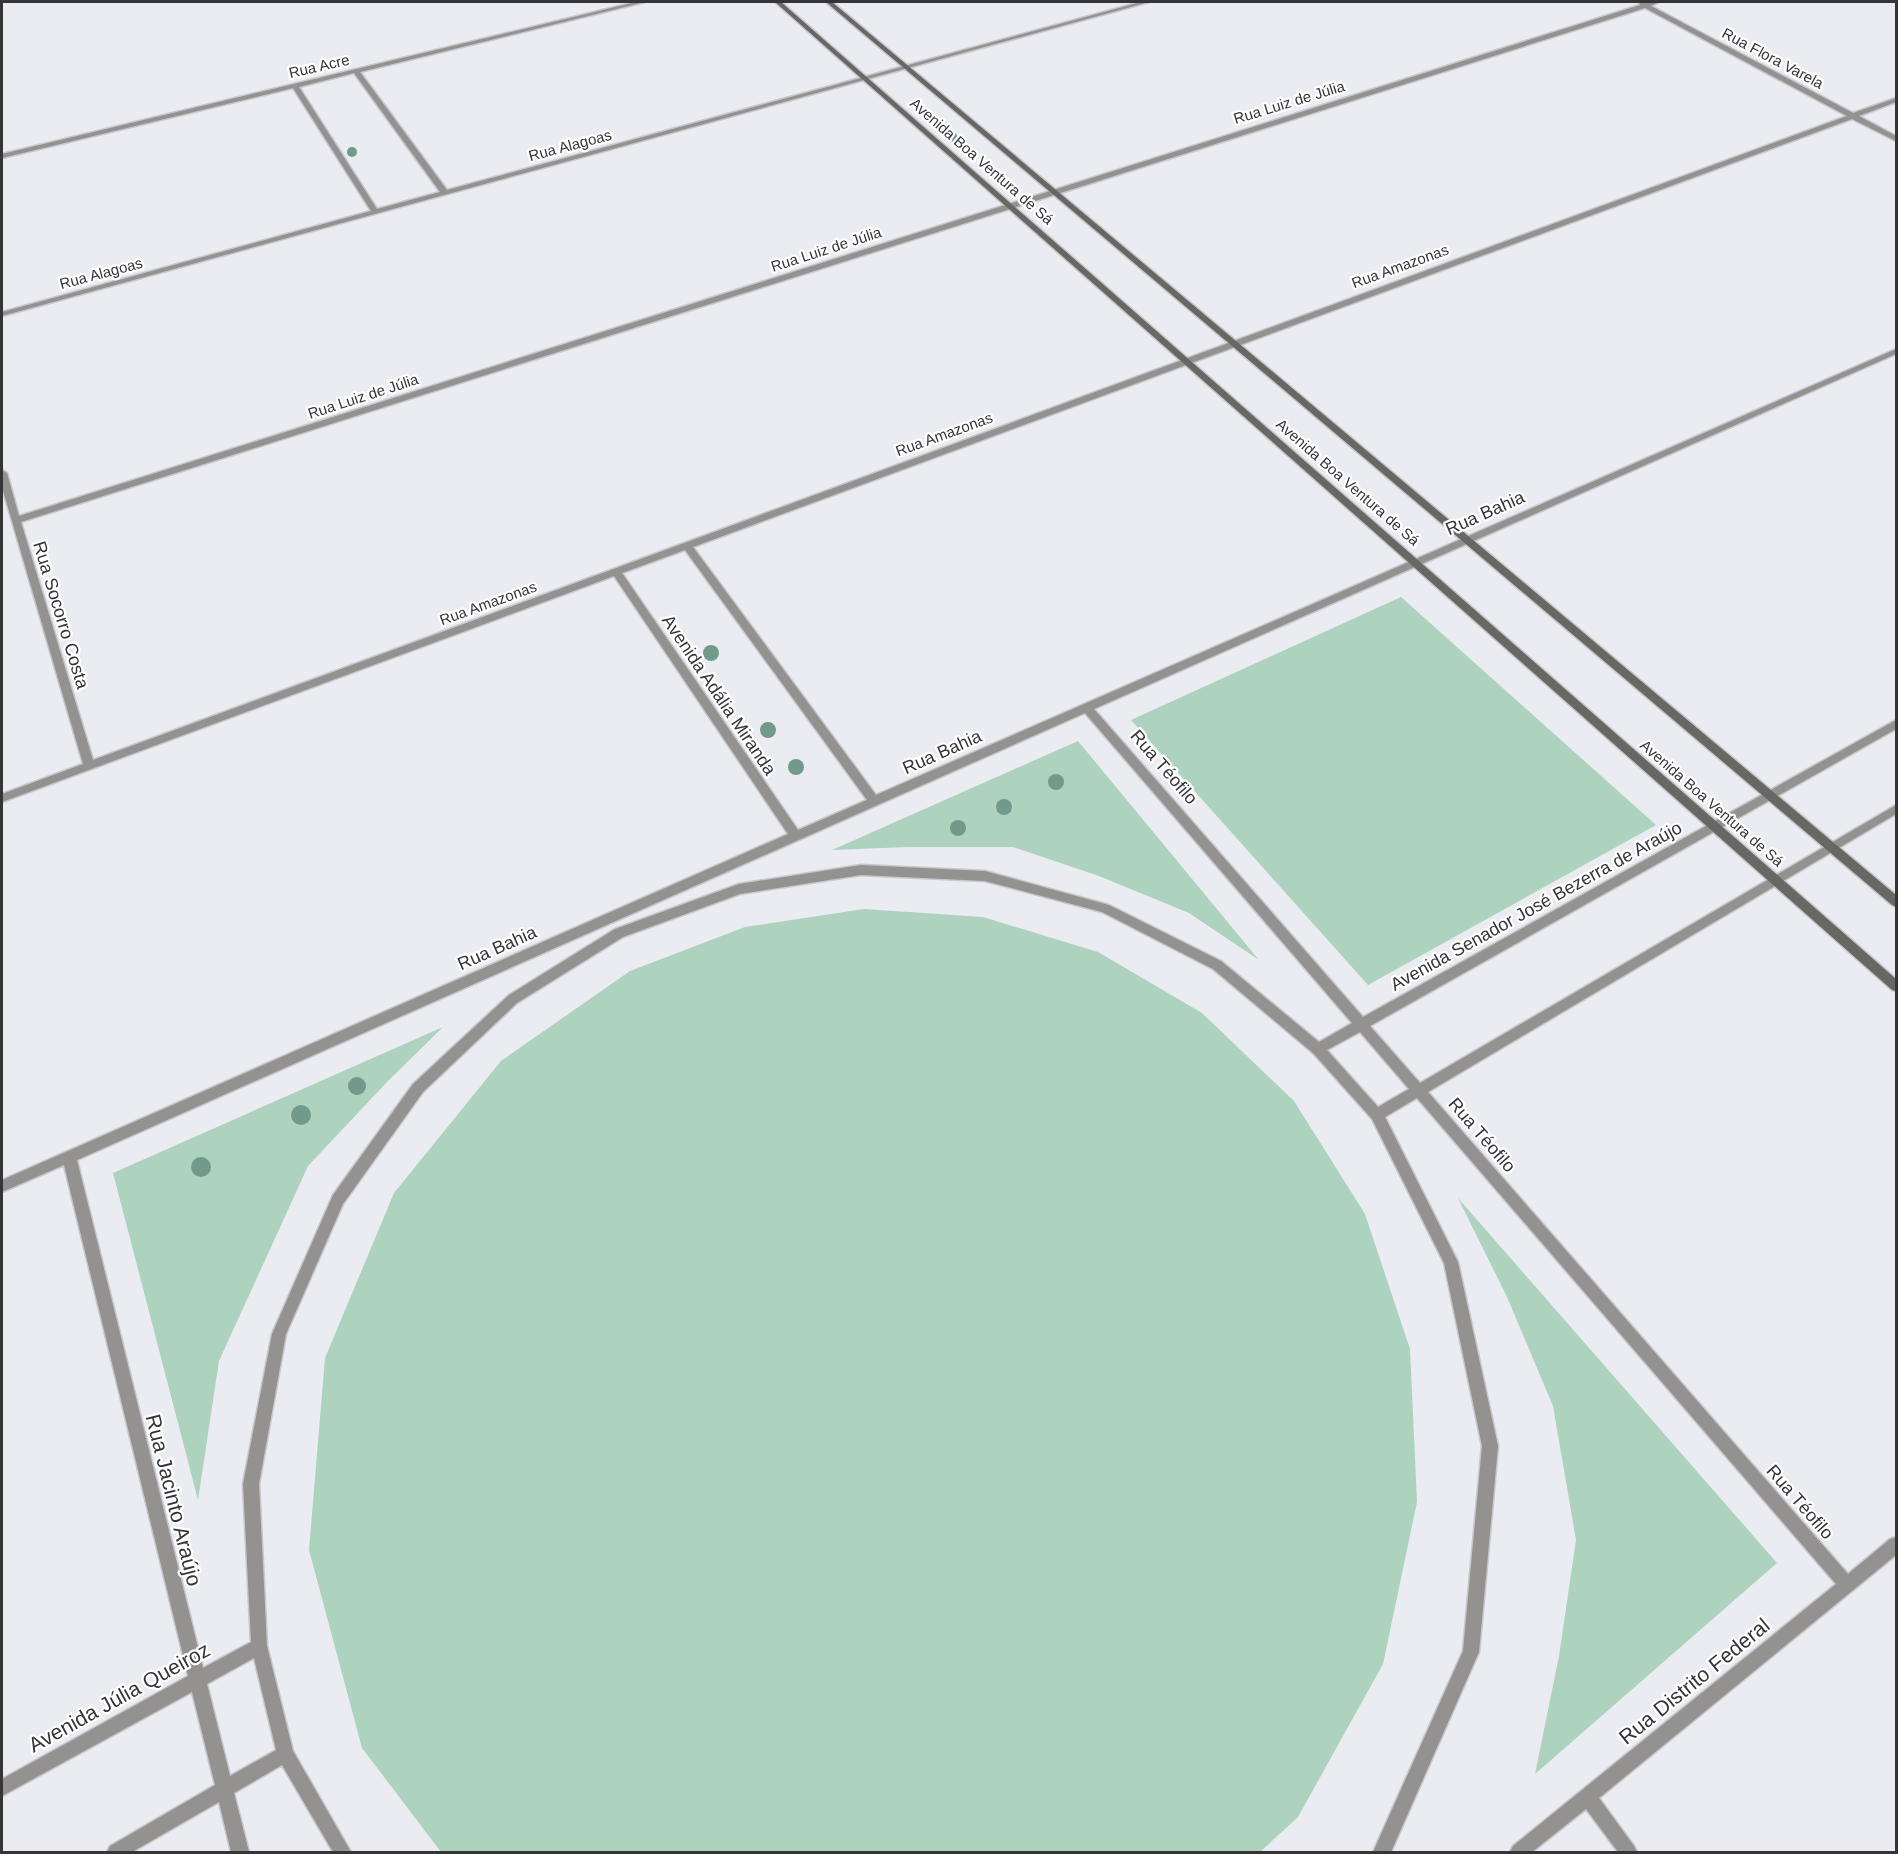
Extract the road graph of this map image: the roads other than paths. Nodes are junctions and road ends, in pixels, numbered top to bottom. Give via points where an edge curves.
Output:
1 (642, 2) edge
2 (778, 2) edge
3 (829, 2) edge
4 (1146, 2) edge
5 (1656, 2) edge
6 (1641, 3) edge
7 (907, 68) junction
8 (356, 70) junction
9 (866, 79) junction
10 (294, 86) junction
11 (1896, 100) edge
12 (1852, 116) junction
13 (1896, 139) edge
14 (2, 156) edge
15 (1053, 190) junction
16 (445, 194) junction
17 (1009, 205) junction
18 (375, 212) junction
19 (2, 315) edge
20 (1233, 343) junction
21 (1896, 351) edge
22 (1187, 361) junction
23 (2, 473) edge
24 (16, 520) junction
25 (1467, 540) junction
26 (686, 545) junction
27 (1417, 563) junction
28 (615, 572) junction
29 (1087, 708) junction
30 (1896, 724) edge
31 (89, 766) junction
32 (1770, 795) junction
33 (2, 798) edge
34 (875, 802) junction
35 (1896, 809) edge
36 (1716, 826) junction
37 (796, 837) junction
38 (1832, 848) junction
39 (1776, 880) junction
40 (1896, 902) edge
41 (610, 918) junction
42 (619, 933) junction
43 (1896, 986) edge
44 (1360, 1025) junction
45 (1318, 1048) junction
46 (1418, 1090) junction
47 (1377, 1115) junction
48 (69, 1156) junction
49 (2, 1186) edge
50 (1896, 1545) edge
51 (1848, 1586) junction
52 (259, 1646) junction
53 (196, 1680) junction
54 (285, 1754) junction
55 (2, 1788) edge
56 (224, 1789) junction
57 (1587, 1796) junction
58 (116, 1852) edge
59 (240, 1852) edge
60 (342, 1852) edge
61 (1382, 1852) edge
62 (1519, 1852) edge
63 (1628, 1852) edge

1 - 8 street, Rua Acre
2 - 9 street, Avenida Boa Ventura de Sá
3 - 7 street, Avenida Boa Ventura de Sá
4 - 7 street, Rua Alagoas
5 - 6 street, Rua Luiz de Júlia
6 - 12 street, Rua Flora Varela
6 - 15 street, Rua Luiz de Júlia
7 - 9 street, Rua Alagoas
7 - 15 street, Avenida Boa Ventura de Sá
8 - 10 street, Rua Acre
8 - 16 street
9 - 16 street, Rua Alagoas
9 - 17 street, Avenida Boa Ventura de Sá
10 - 14 street, Rua Acre
10 - 18 street
11 - 12 street, Rua Amazonas
12 - 13 street, Rua Flora Varela
12 - 20 street, Rua Amazonas
15 - 17 street, Rua Luiz de Júlia
15 - 20 street, Avenida Boa Ventura de Sá
16 - 18 street, Rua Alagoas
17 - 22 street, Avenida Boa Ventura de Sá
17 - 24 street, Rua Luiz de Júlia
18 - 19 street, Rua Alagoas
20 - 22 street, Rua Amazonas
20 - 25 street, Avenida Boa Ventura de Sá
21 - 25 street, Rua Bahia
22 - 26 street, Rua Amazonas
22 - 27 street, Avenida Boa Ventura de Sá
23 - 24 street, Rua Socorro Costa
24 - 31 street, Rua Socorro Costa
25 - 27 street, Rua Bahia
25 - 32 street, Avenida Boa Ventura de Sá
26 - 28 street, Rua Amazonas
26 - 34 street
27 - 29 street, Rua Bahia
27 - 36 street, Avenida Boa Ventura de Sá
28 - 31 street, Rua Amazonas
28 - 37 street, Avenida Adália Miranda
29 - 34 street, Rua Bahia
29 - 44 street, Rua Téofilo
30 - 32 street, Avenida Senador José Bezerra de Araújo
31 - 33 street, Rua Amazonas
32 - 36 street, Avenida Senador José Bezerra de Araújo
32 - 38 street, Avenida Boa Ventura de Sá
34 - 37 street, Rua Bahia
35 - 38 street
36 - 39 street, Avenida Boa Ventura de Sá
36 - 44 street, Avenida Senador José Bezerra de Araújo
37 - 41 street, Rua Bahia
38 - 39 street
38 - 40 street, Avenida Boa Ventura de Sá
39 - 43 street, Avenida Boa Ventura de Sá
39 - 46 street
41 - 42 street
41 - 48 street, Rua Bahia
42 - 45 street via 750,887 861,870 984,876 1105,908 1216,965
42 - 52 street via 513,999 418,1088 338,1200 279,1334 251,1484
44 - 45 street, Avenida Senador José Bezerra de Araújo
44 - 46 street, Rua Téofilo
45 - 47 street
46 - 47 street
46 - 51 street, Rua Téofilo
47 - 61 street via 1451,1262 1490,1446 1471,1652
48 - 49 street, Rua Bahia
48 - 53 street, Rua Jacinto Araújo
50 - 51 street, Rua Distrito Federal
51 - 57 street, Rua Distrito Federal
52 - 53 street, Avenida Júlia Queiroz
52 - 54 street
53 - 55 street, Avenida Júlia Queiroz
53 - 56 street, Rua Jacinto Araújo
54 - 56 street
54 - 60 street
56 - 58 street
56 - 59 street, Rua Jacinto Araújo
57 - 62 street, Rua Distrito Federal
57 - 63 street

